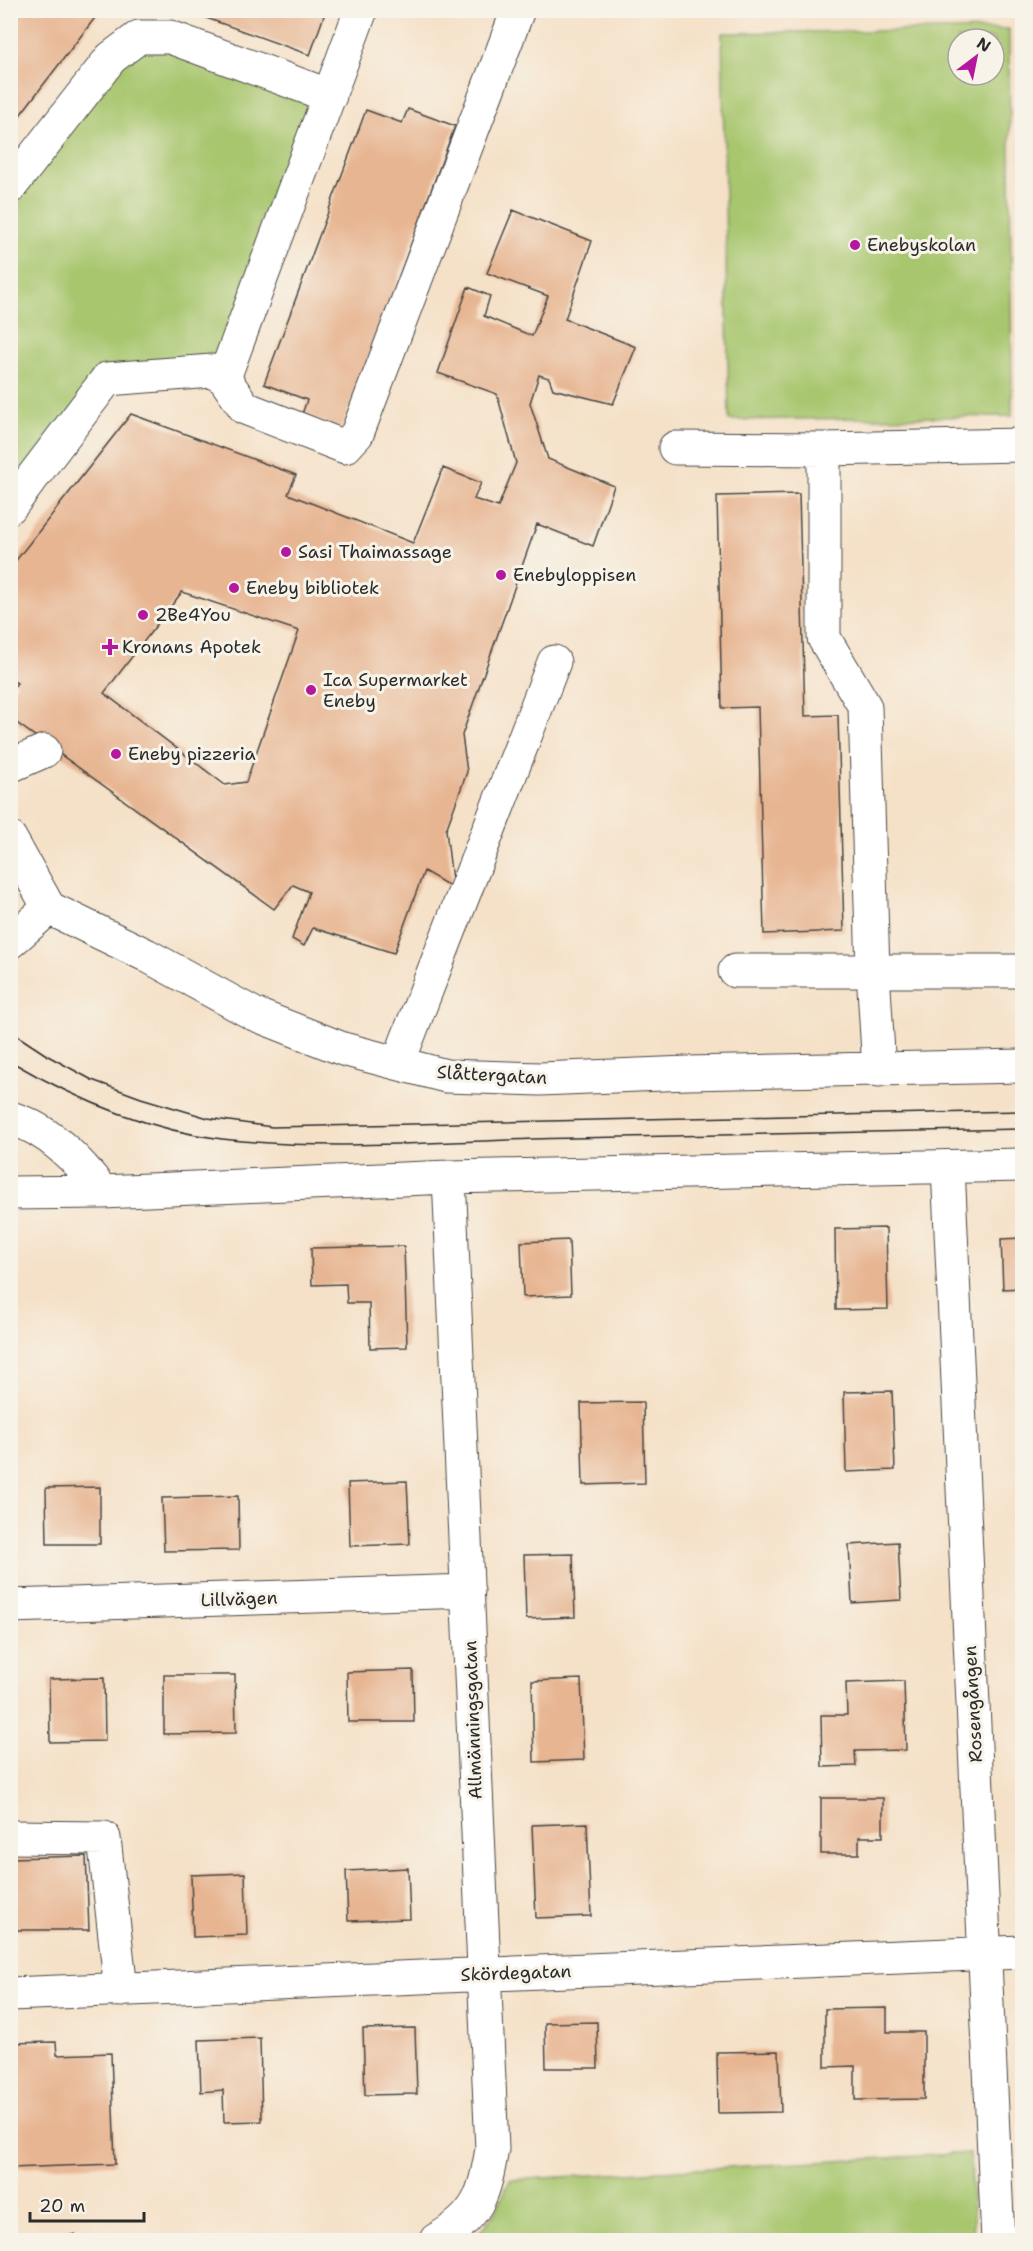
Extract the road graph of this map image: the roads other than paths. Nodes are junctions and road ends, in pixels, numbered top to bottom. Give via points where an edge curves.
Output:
1 (361, 10) edge
2 (518, 10) edge
3 (330, 96) junction
4 (10, 187) edge
5 (224, 378) junction
6 (1023, 445) edge
7 (675, 448) dead end
8 (824, 449) junction
9 (10, 507) edge
10 (554, 662) dead end
11 (44, 751) dead end
12 (10, 766) edge
13 (10, 838) edge
14 (49, 908) junction
15 (10, 942) edge
16 (735, 971) dead end
17 (873, 971) junction
18 (1023, 971) edge
19 (398, 1063) junction
20 (1023, 1066) edge
21 (879, 1070) junction
22 (10, 1118) edge
23 (1023, 1165) edge
24 (948, 1167) junction
25 (449, 1177) junction
26 (102, 1192) junction
27 (10, 1193) edge
28 (468, 1591) junction
29 (10, 1606) edge
30 (10, 1837) edge
31 (1023, 1952) edge
32 (986, 1954) junction
33 (484, 1974) junction
34 (121, 1990) junction
35 (10, 1994) edge
36 (436, 2241) edge
37 (998, 2241) edge

1 - 3 street
2 - 5 street via 357,434 345,447 245,408
3 - 4 street via 170,37 139,38 111,58
3 - 5 street
5 - 9 street via 212,370 107,379
6 - 8 street
7 - 8 street
8 - 17 street via 824,638 865,707
10 - 19 street
11 - 12 street
13 - 14 street
14 - 15 street
14 - 19 street, Slåttergatan via 254,1014 343,1049
16 - 17 street
17 - 18 street
17 - 21 street
19 - 21 street, Slåttergatan via 446,1076 540,1079
20 - 21 street, Slåttergatan
22 - 26 street via 43,1132 89,1174
23 - 24 street
24 - 25 street
24 - 32 street, Rosengången
25 - 26 street
25 - 28 street, Allmänningsgatan
26 - 27 street
28 - 29 street, Lillvägen
28 - 33 street, Allmänningsgatan
30 - 34 street via 104,1838
31 - 32 street, Skördegatan
32 - 33 street, Skördegatan
32 - 37 street, Rosengången
33 - 34 street, Skördegatan
33 - 36 street, Allmänningsgatan via 492,2149 476,2207 457,2229
34 - 35 street, Skördegatan

